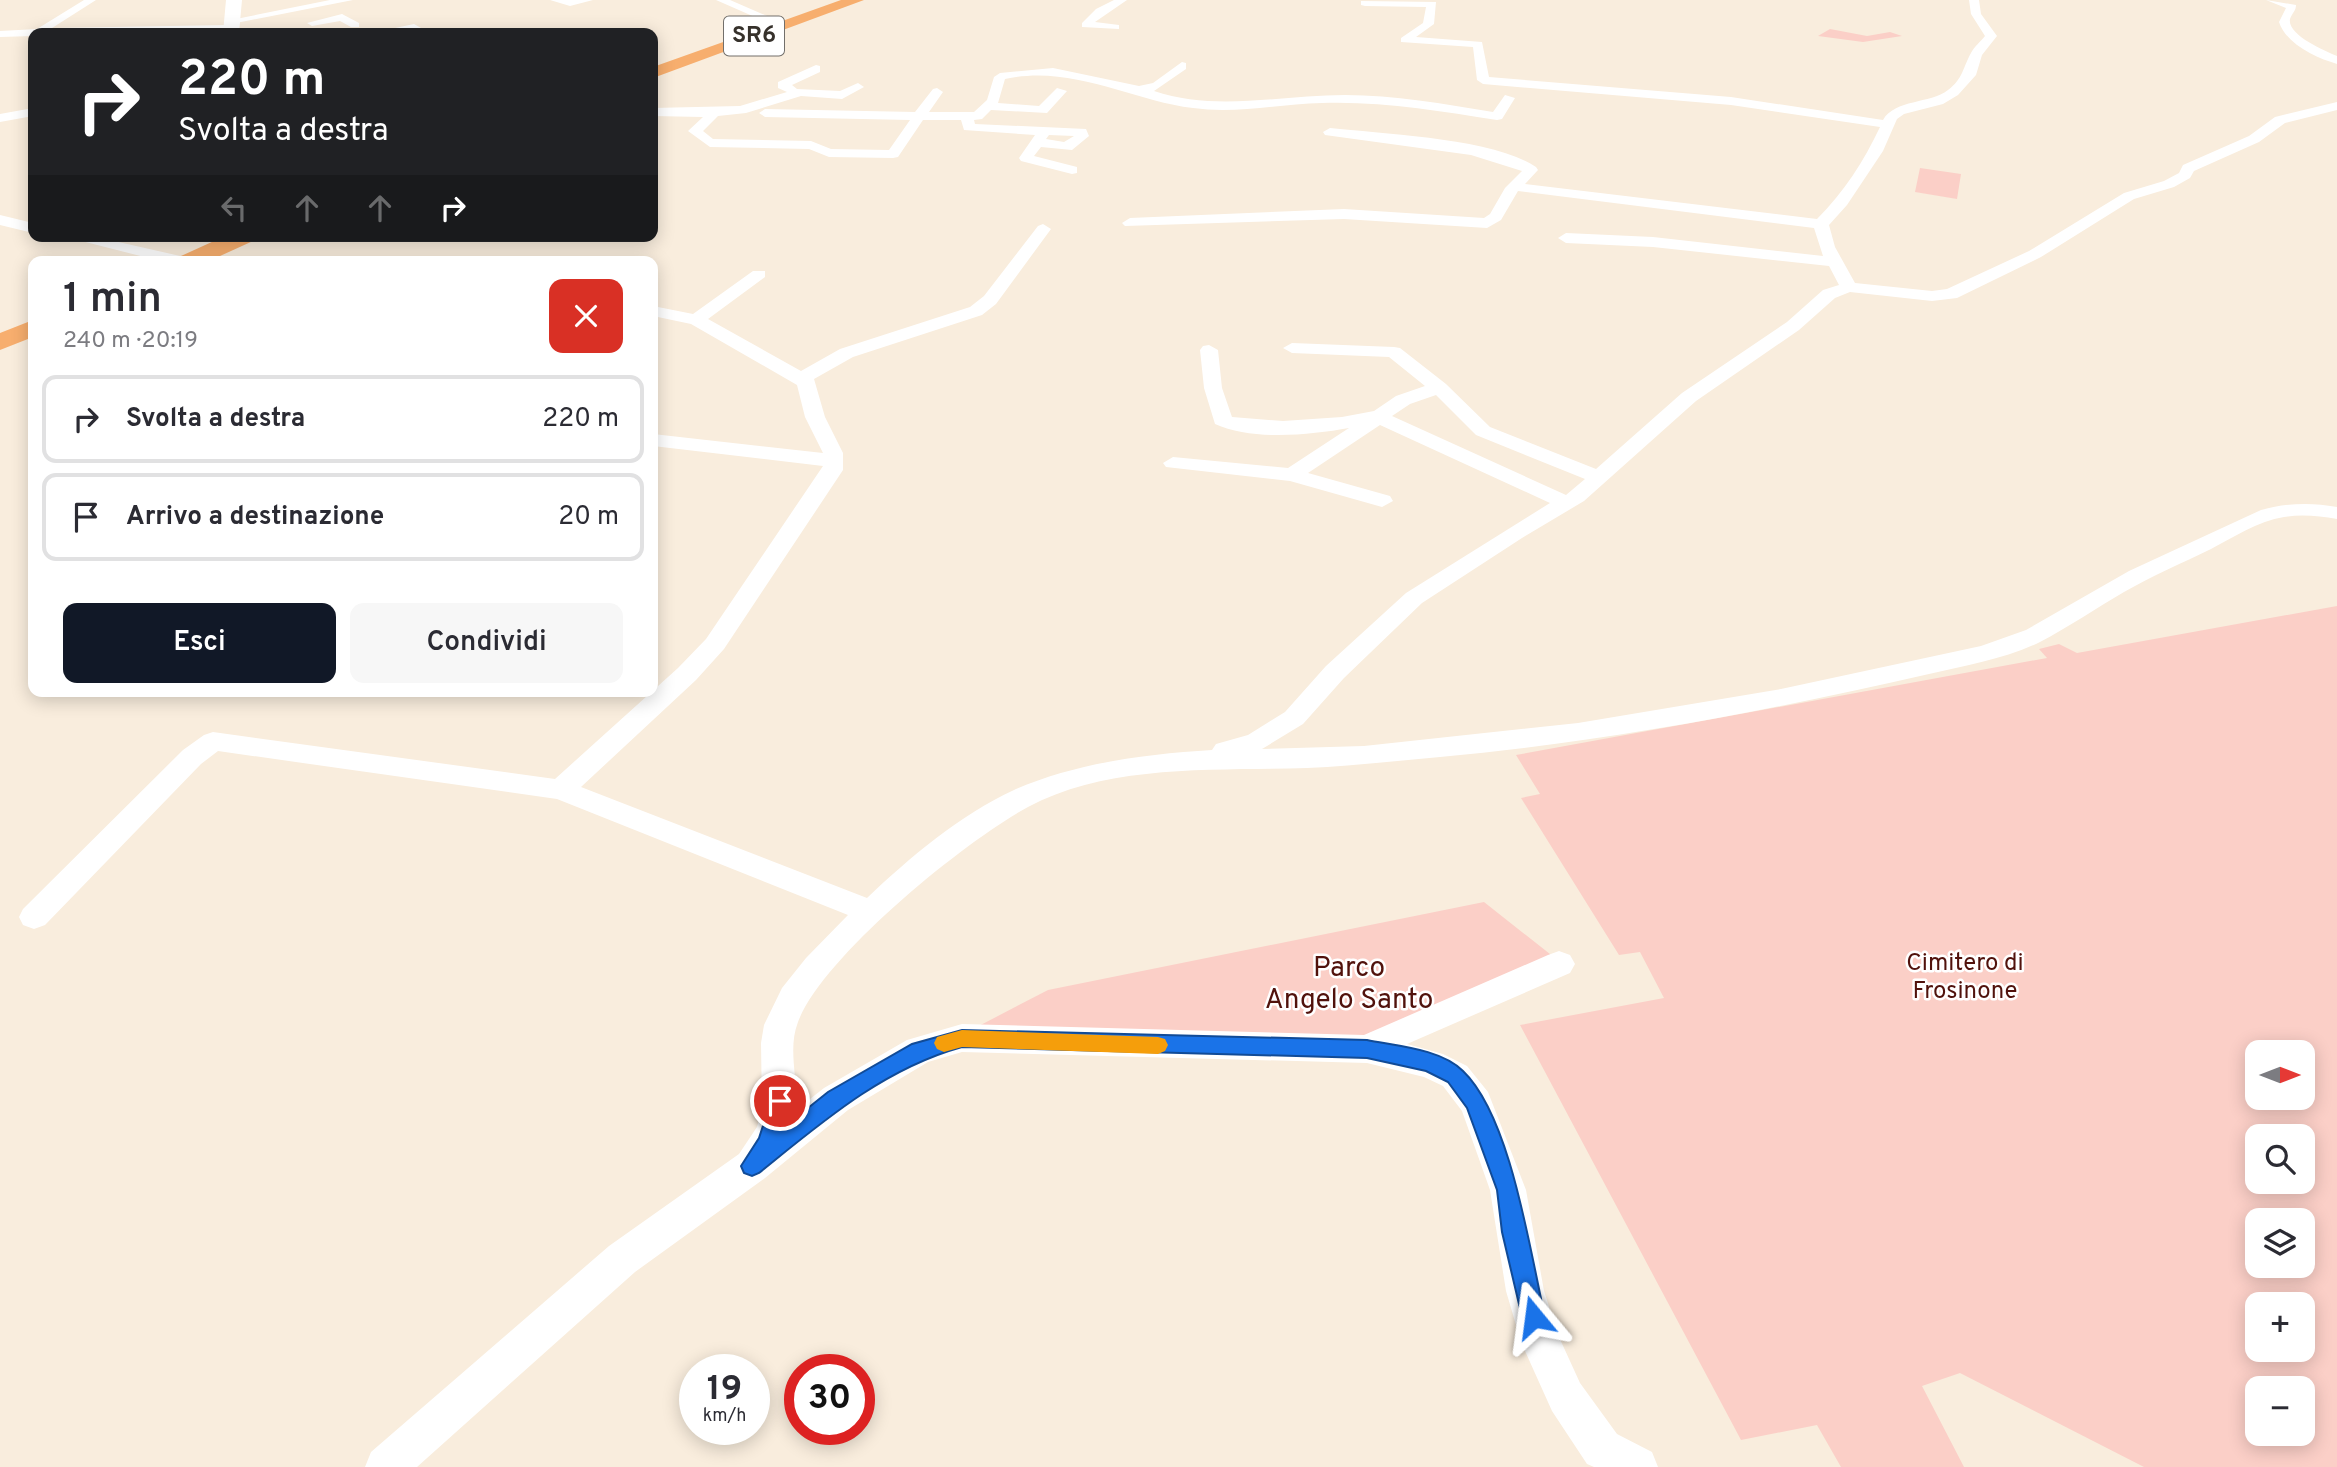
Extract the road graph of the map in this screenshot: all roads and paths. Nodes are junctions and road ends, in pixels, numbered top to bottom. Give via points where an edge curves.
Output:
1 (90, 0) edge
2 (234, 0) edge
3 (348, 0) edge
4 (555, 0) edge
5 (588, 0) edge
6 (721, 0) edge
7 (856, 0) edge
8 (1122, 0) edge
9 (1974, 0) edge
10 (2271, 0) edge
11 (1365, 4) dead end
12 (304, 24) dead end
13 (355, 25) dead end
14 (783, 26) junction
15 (230, 27) edge
16 (1115, 27) dead end
17 (49, 28) edge
18 (184, 28) edge
19 (0, 34) edge
20 (28, 39) edge
21 (2337, 60) edge
22 (1182, 66) dead end
23 (816, 69) dead end
24 (658, 70) edge
25 (1083, 75) junction
26 (858, 87) dead end
27 (996, 88) junction
28 (1018, 88) dead end
29 (1040, 89) dead end
30 (1061, 90) junction
31 (1139, 90) junction
32 (800, 92) junction
33 (937, 92) dead end
34 (1509, 98) dead end
35 (988, 106) junction
36 (2337, 106) edge
37 (1042, 110) junction
38 (658, 112) edge
39 (28, 113) edge
40 (714, 113) junction
41 (765, 113) dead end
42 (919, 116) junction
43 (972, 116) junction
44 (7, 118) edge
45 (1886, 124) junction
46 (28, 125) dead end
47 (1329, 132) dead end
48 (893, 155) junction
49 (1072, 170) dead end
50 (882, 172) dead end
51 (1517, 187) junction
52 (2, 221) edge
53 (1130, 223) dead end
54 (1821, 224) junction
55 (28, 227) edge
56 (1043, 229) dead end
57 (1566, 238) dead end
58 (92, 242) edge
59 (231, 242) edge
60 (222, 246) junction
61 (142, 256) edge
62 (169, 256) edge
63 (199, 256) edge
64 (1837, 262) junction
65 (760, 274) dead end
66 (1849, 287) junction
67 (658, 312) edge
68 (696, 320) junction
69 (28, 330) edge
70 (0, 342) edge
71 (1292, 348) dead end
72 (1209, 350) dead end
73 (803, 378) junction
74 (1439, 388) junction
75 (1379, 417) junction
76 (658, 441) edge
77 (834, 461) junction
78 (1173, 463) dead end
79 (1292, 475) junction
80 (1601, 478) junction
81 (1382, 501) dead end
82 (1567, 503) junction
83 (2337, 513) edge
84 (1185, 763) junction
85 (561, 790) junction
86 (872, 912) junction
87 (34, 917) dead end
88 (1559, 964) dead end
89 (1367, 1049) junction
90 (752, 1166) junction
91 (386, 1467) edge
92 (1637, 1467) edge

1 - 17 street
2 - 15 street
3 - 15 street
4 - 5 street
6 - 14 street
7 - 14 main road, SR6
8 - 16 street via 1100,11 1086,25
9 - 45 street via 1976,14 1991,36 1976,54 1970,75 1947,97 1899,111
10 - 21 street via 2292,7 2285,25 2300,42
11 - 45 street via 1432,4 1428,24 1405,40 1478,44 1482,80 1731,101
12 - 13 street via 342,17
14 - 24 main road, SR6
15 - 18 street
19 - 20 street
22 - 31 street via 1167,80
23 - 32 street via 782,85
25 - 27 street via 1011,74 1000,77
25 - 30 street
25 - 31 street
26 - 32 street via 842,95
27 - 28 street
27 - 35 street
29 - 30 street
30 - 37 street
31 - 34 street via 1211,108 1347,99 1497,116
32 - 40 street
33 - 42 street
35 - 37 street
35 - 43 street
36 - 66 street via 2280,120 2254,139 2188,168 2169,184 2129,196 2035,254 1951,294
37 - 43 street via 1022,126 986,124
38 - 40 street
39 - 44 street
40 - 48 street via 695,131 710,143 811,145 829,153
41 - 42 street
42 - 43 street
42 - 48 street
43 - 49 street via 969,127 974,129 1039,136 1026,158
44 - 46 street
45 - 54 street via 1876,150
47 - 51 street via 1516,160 1531,170
48 - 50 street
51 - 53 street via 1487,223 1344,214
51 - 54 street
52 - 55 street
54 - 64 street via 1821,237
56 - 73 street via 990,300 976,311 872,341 829,360
57 - 64 street via 1653,242
58 - 61 street
59 - 60 main road
60 - 62 street
60 - 63 main road
64 - 66 street
65 - 68 street
66 - 80 street via 1829,294 1793,326 1689,397
67 - 68 street
68 - 73 street
69 - 70 main road
71 - 74 street via 1394,352
72 - 75 street via 1213,388 1226,422 1308,425 1345,422 1361,415
73 - 77 street
74 - 75 street via 1403,400
74 - 80 street via 1483,430
75 - 79 street
75 - 82 street
76 - 77 street
77 - 85 street via 833,470 715,644
78 - 79 street
79 - 81 street
80 - 82 street
82 - 84 street via 1414,598 1293,718 1257,741
83 - 84 street via 2287,508 2260,516 1999,651 1716,710 1562,733 1444,748
84 - 86 street via 1060,782 1019,800 906,880
85 - 86 street
85 - 87 street via 213,741
86 - 90 street via 807,975 790,999 776,1049 780,1101 776,1120 769,1142
88 - 89 street
89 - 90 street via 962,1038 919,1050 836,1099
89 - 92 street via 1432,1064 1455,1076 1476,1103 1508,1190 1525,1291 1541,1342 1566,1397 1602,1449
90 - 91 street via 622,1259

